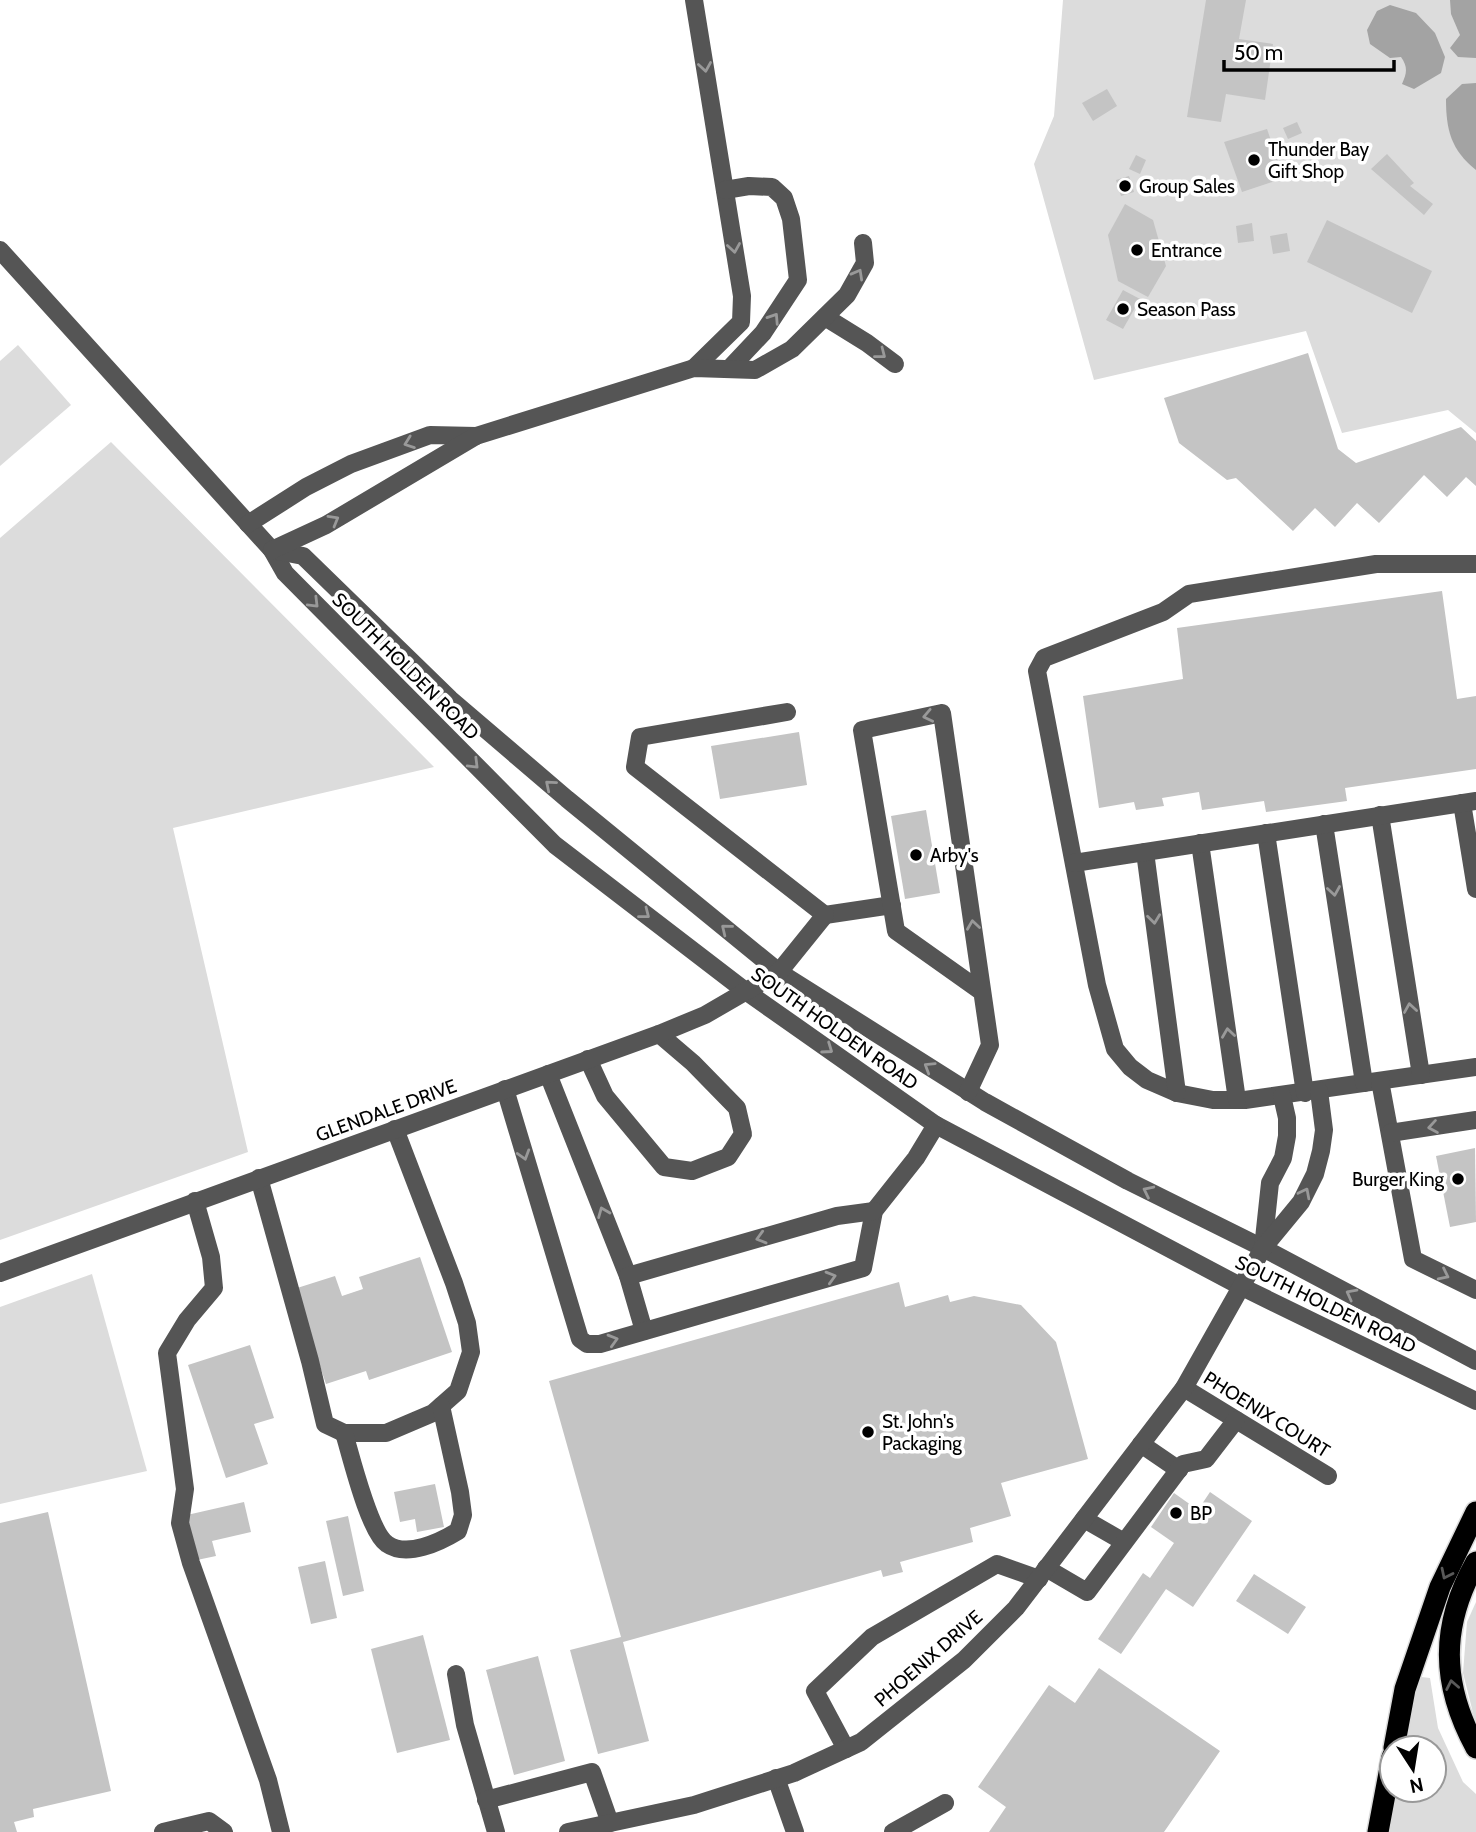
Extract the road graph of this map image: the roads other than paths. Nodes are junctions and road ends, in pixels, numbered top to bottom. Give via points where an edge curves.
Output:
1 (694, 0) edge
2 (725, 190) junction
3 (863, 243) dead end
4 (0, 250) edge
5 (825, 317) junction
6 (895, 364) dead end
7 (694, 368) junction
8 (729, 369) junction
9 (476, 436) junction
10 (248, 524) junction
11 (272, 550) junction
12 (1476, 564) edge
13 (787, 712) dead end
14 (1469, 802) edge
15 (1380, 815) junction
16 (1324, 824) junction
17 (1266, 833) junction
18 (1200, 843) junction
19 (1473, 847) edge
20 (1145, 852) junction
21 (1074, 863) junction
22 (1476, 889) edge
23 (892, 905) junction
24 (825, 915) junction
25 (779, 972) junction
26 (744, 990) junction
27 (982, 992) junction
28 (659, 1034) junction
29 (588, 1059) junction
30 (1476, 1067) edge
31 (548, 1074) junction
32 (1421, 1075) junction
33 (1372, 1082) junction
34 (505, 1089) junction
35 (968, 1092) junction
36 (1312, 1092) junction
37 (1177, 1093) junction
38 (1282, 1096) junction
39 (1237, 1100) junction
40 (1476, 1120) edge
41 (936, 1125) junction
42 (395, 1129) junction
43 (1390, 1133) junction
44 (259, 1178) junction
45 (195, 1201) junction
46 (874, 1211) junction
47 (1264, 1248) junction
48 (0, 1273) edge
49 (628, 1276) junction
50 (1242, 1287) junction
51 (1476, 1290) edge
52 (644, 1331) junction
53 (1476, 1361) edge
54 (1184, 1388) junction
55 (1476, 1401) edge
56 (441, 1406) junction
57 (1236, 1420) junction
58 (344, 1433) junction
59 (1141, 1444) junction
60 (1179, 1469) junction
61 (1328, 1476) dead end
62 (1476, 1512) edge
63 (1084, 1519) junction
64 (1124, 1542) junction
65 (1476, 1562) edge
66 (1043, 1574) junction
67 (456, 1674) dead end
68 (1397, 1734) edge
69 (1476, 1748) edge
70 (846, 1749) junction
71 (776, 1779) junction
72 (486, 1800) junction
73 (945, 1803) dead end
74 (1383, 1804) edge
75 (610, 1823) junction
76 (163, 1832) edge
77 (224, 1832) edge
78 (281, 1832) edge
79 (496, 1832) edge
80 (568, 1832) edge
81 (795, 1832) edge
82 (893, 1832) edge
83 (1378, 1832) edge

1 -> 2 street
2 -> 7 street via 742,296 741,322
8 -> 2 street via 764,333 798,279 784,198 772,187
5 -> 3 street via 847,295 865,263
4 - 10 street, SOUTH HOLDEN ROAD
5 -> 6 street
5 - 8 street via 792,348 755,370
7 - 8 street
7 - 9 street
9 -> 10 street via 430,435 351,464
11 -> 9 street via 326,525
10 - 11 street, SOUTH HOLDEN ROAD
25 -> 11 street, SOUTH HOLDEN ROAD via 450,699 303,556
11 -> 26 street, SOUTH HOLDEN ROAD via 285,573 555,845
12 - 21 street via 1376,564 1189,594 1163,612 1044,658 1037,671
13 - 24 street via 640,737 635,766
14 - 15 street
14 - 19 street
15 - 16 street
32 -> 15 street
16 - 17 street
16 -> 33 street
17 - 18 street
17 - 36 street
18 - 20 street
39 -> 18 street
19 - 22 street
20 - 21 street
20 -> 37 street
21 - 37 street via 1097,985 1115,1049 1147,1080
23 - 24 street
23 - 27 street via 897,931
27 -> 23 street via 942,713 862,730
24 - 25 street
25 - 26 street, GLENDALE DRIVE
35 -> 25 street, SOUTH HOLDEN ROAD
26 - 28 street, GLENDALE DRIVE via 705,1015
26 -> 41 street, SOUTH HOLDEN ROAD
27 - 35 street via 990,1045
28 - 29 street, GLENDALE DRIVE
28 - 29 street via 737,1108 743,1134 728,1157 692,1171 664,1167 606,1096
29 - 31 street, GLENDALE DRIVE
30 - 32 street
31 - 34 street, GLENDALE DRIVE
49 -> 31 street
32 - 33 street
33 - 36 street
33 - 43 street
34 - 42 street, GLENDALE DRIVE
34 -> 52 street via 580,1339 600,1344
47 -> 35 street, SOUTH HOLDEN ROAD via 1128,1181
36 - 38 street
47 -> 36 street via 1301,1202 1315,1174 1324,1130
37 - 39 street
38 - 39 street
38 - 47 street via 1287,1136 1283,1158 1270,1183
40 -> 43 street
41 - 46 street
41 - 50 street, SOUTH HOLDEN ROAD
42 - 44 street, GLENDALE DRIVE
42 - 56 street via 467,1323 471,1352 458,1391
43 -> 51 street via 1413,1259
44 - 45 street, GLENDALE DRIVE
44 - 58 street via 325,1424
45 - 48 street, GLENDALE DRIVE
45 - 78 street via 211,1257 214,1288 167,1353 185,1489 180,1523 268,1780
46 -> 49 street via 836,1216
52 -> 46 street via 863,1268
47 - 50 street, PHOENIX DRIVE
53 -> 47 street, SOUTH HOLDEN ROAD
49 - 52 street
50 - 54 street, PHOENIX DRIVE
50 - 55 street, SOUTH HOLDEN ROAD
54 - 57 street, PHOENIX COURT
54 - 59 street, PHOENIX DRIVE
56 - 58 street via 386,1433
56 - 58 street via 463,1515 458,1531 443,1541 405,1551 380,1538
57 - 60 street via 1206,1459
57 - 61 street, PHOENIX COURT
59 - 60 street
59 - 63 street, PHOENIX DRIVE
60 - 64 street
62 -> 68 highway via 1440,1587 1405,1689
63 - 64 street
63 - 66 street, PHOENIX DRIVE
64 - 66 street via 1087,1592
69 -> 65 highway via 1463,1724 1449,1667 1451,1621
66 - 70 street, PHOENIX DRIVE via 964,1660
66 - 70 street via 997,1564 872,1637 815,1691
67 - 72 street
70 - 71 street, PHOENIX DRIVE
71 - 75 street, PHOENIX DRIVE via 694,1805
71 - 81 street
72 - 75 street via 592,1772
72 - 79 street
73 - 82 street
74 - 83 highway
75 - 80 street, PHOENIX DRIVE
76 - 77 street via 209,1821

